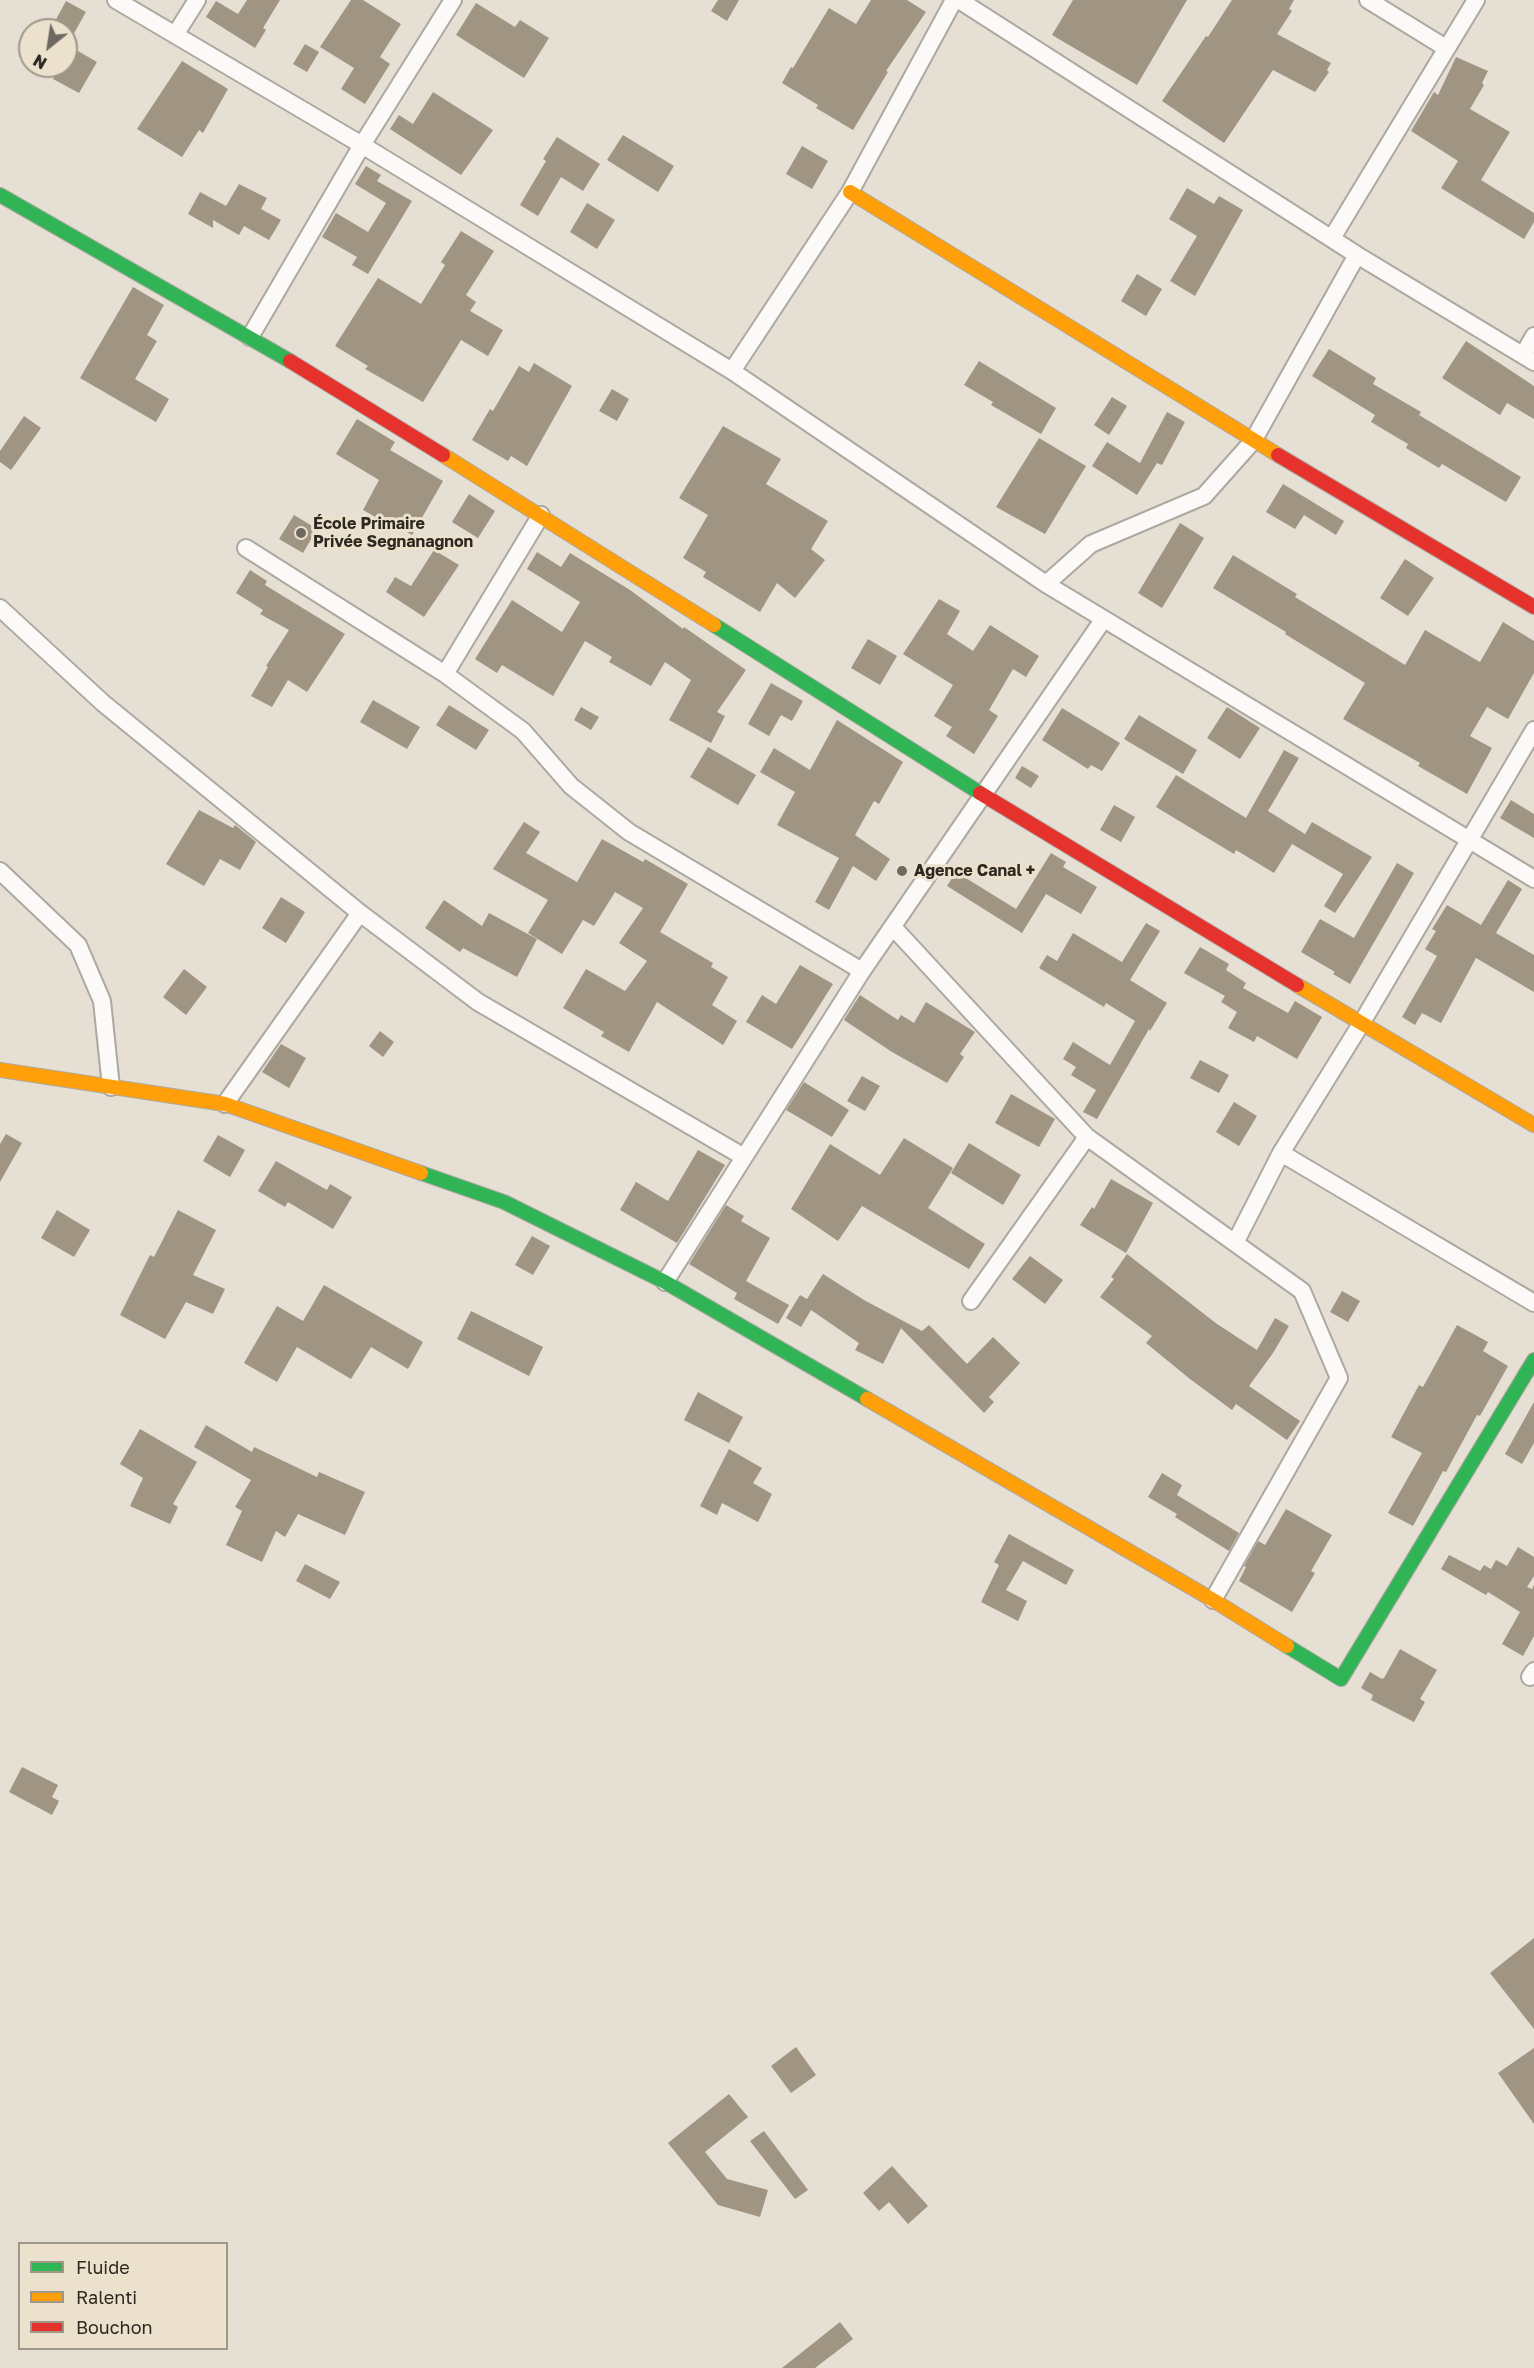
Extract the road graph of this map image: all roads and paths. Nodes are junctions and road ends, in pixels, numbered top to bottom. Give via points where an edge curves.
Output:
1 (116, 0) edge
2 (197, 0) edge
3 (453, 0) edge
4 (956, 0) edge
5 (1368, 0) edge
6 (1476, 0) edge
7 (175, 35) junction
8 (1446, 48) junction
9 (362, 145) junction
10 (850, 192) junction
11 (0, 195) edge
12 (1332, 238) junction
13 (1357, 255) junction
14 (1534, 336) edge
15 (250, 337) junction
16 (1528, 358) edge
17 (732, 371) junction
18 (1253, 441) junction
19 (541, 515) junction
20 (246, 548) dead end
21 (1046, 584) junction
22 (1534, 607) edge
23 (0, 608) edge
24 (1103, 620) junction
25 (445, 674) junction
26 (1534, 730) edge
27 (984, 796) junction
28 (1469, 839) junction
29 (0, 871) edge
30 (1534, 879) edge
31 (360, 914) junction
32 (893, 927) junction
33 (862, 971) junction
34 (1361, 1024) junction
35 (0, 1070) edge
36 (111, 1087) junction
37 (225, 1104) junction
38 (1534, 1125) edge
39 (1087, 1137) junction
40 (1281, 1154) junction
41 (744, 1156) junction
42 (1235, 1243) junction
43 (665, 1282) junction
44 (971, 1301) dead end
45 (1534, 1304) edge
46 (1534, 1360) edge
47 (1213, 1600) junction

1 - 7 street
2 - 7 street
3 - 9 street
4 - 10 street
4 - 12 street
5 - 8 street
6 - 8 street
7 - 9 street
8 - 12 street
9 - 15 street
9 - 17 street
10 - 17 street
10 - 18 street
11 - 15 street
12 - 13 street
13 - 16 street
13 - 18 street
14 - 16 street
15 - 19 street
17 - 21 street
18 - 21 street via 1204,496 1091,544
18 - 22 street
19 - 25 street
19 - 27 street
20 - 25 street
21 - 24 street
23 - 31 street via 103,703
24 - 27 street
24 - 28 street
25 - 33 street via 523,731 571,786 629,832
26 - 28 street
27 - 32 street
27 - 34 street
28 - 30 street
28 - 34 street
29 - 36 street via 78,945 102,1001
31 - 37 street
31 - 41 street via 478,1002
32 - 33 street
32 - 39 street
33 - 41 street
34 - 38 street
34 - 40 street
35 - 36 street
36 - 37 street
37 - 43 street via 504,1202
39 - 42 street
39 - 44 street
40 - 42 street
40 - 45 street
41 - 43 street
42 - 47 street via 1302,1291 1339,1378
43 - 47 street
46 - 47 street via 1341,1679

